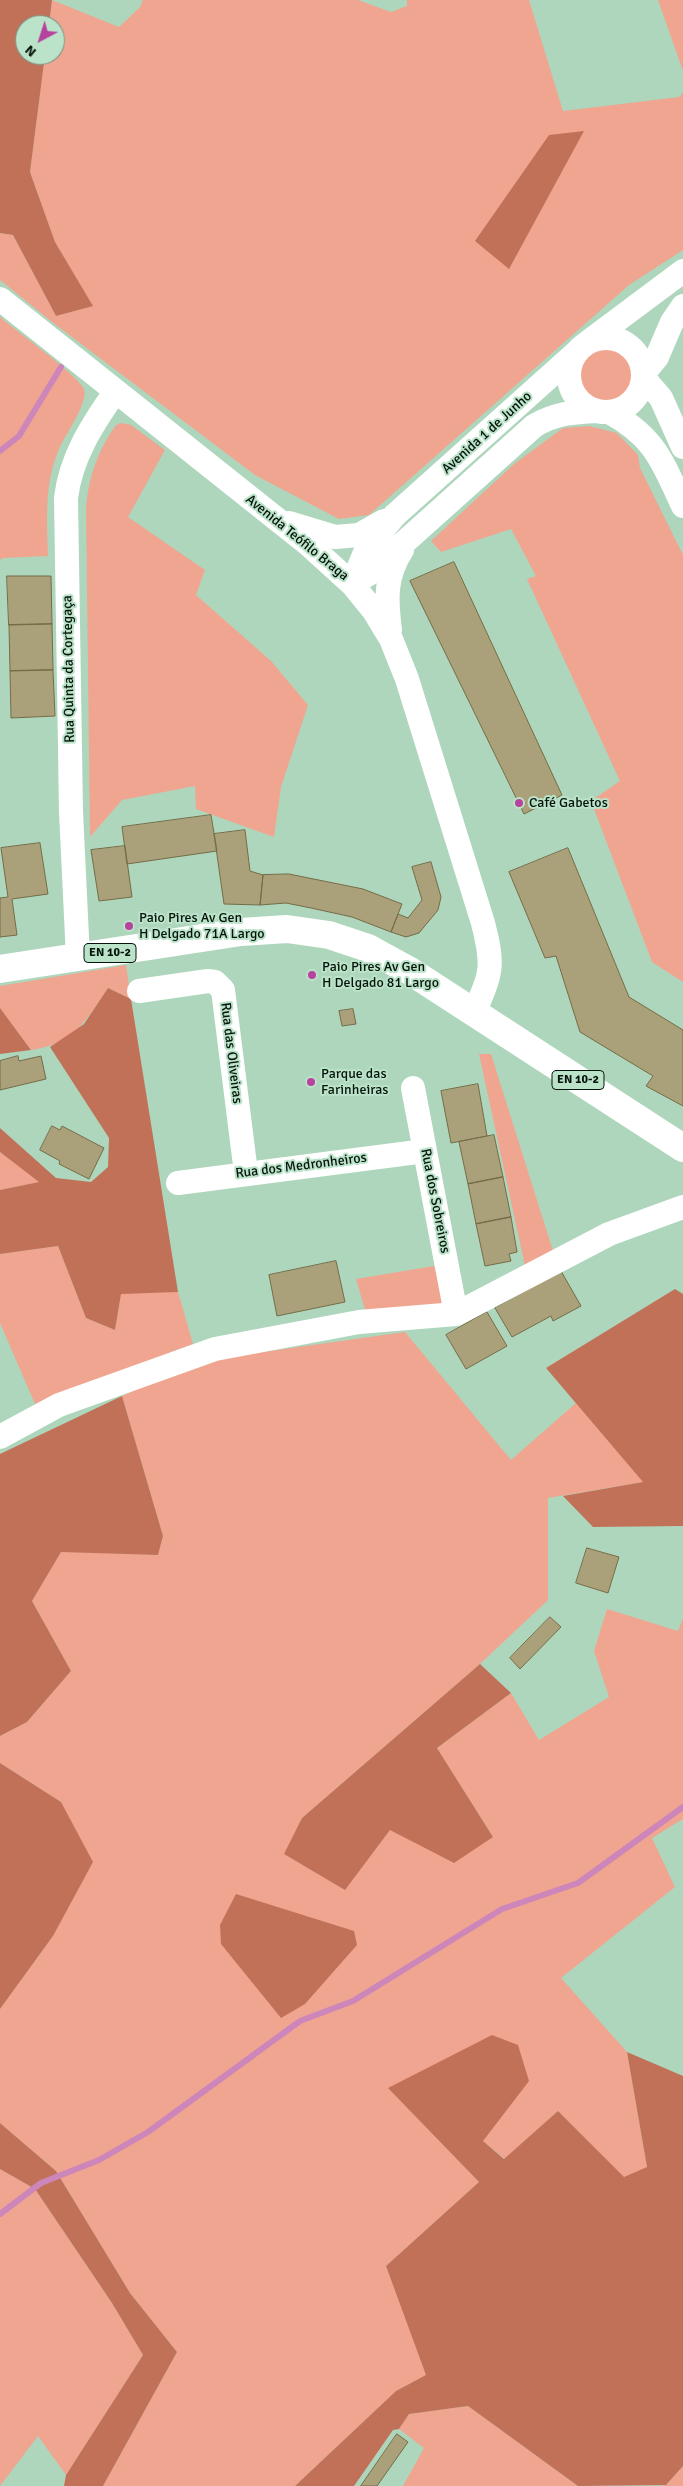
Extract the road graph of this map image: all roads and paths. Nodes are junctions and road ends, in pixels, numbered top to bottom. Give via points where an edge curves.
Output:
1 (683, 271) edge
2 (0, 299) edge
3 (683, 306) edge
4 (581, 348) junction
5 (643, 376) junction
6 (115, 392) junction
7 (603, 411) junction
8 (683, 447) edge
9 (683, 506) edge
10 (395, 515) junction
11 (275, 519) junction
12 (412, 535) junction
13 (352, 584) junction
14 (391, 639) junction
15 (78, 958) junction
16 (0, 969) edge
17 (139, 991) dead end
18 (474, 1012) junction
19 (413, 1088) dead end
20 (683, 1148) edge
21 (425, 1152) junction
22 (246, 1173) junction
23 (178, 1183) dead end
24 (683, 1207) edge
25 (456, 1314) junction
26 (0, 1437) edge

1 - 4 street, Avenida 1 de Junho
2 - 6 street, Avenida Teófilo Braga
3 - 5 street via 672,322 657,357
4 - 5 street via 604,338 624,342 638,357
4 - 7 street via 570,370 573,392 588,407
4 - 10 street, Avenida 1 de Junho
5 - 7 street via 641,388 628,404
5 - 8 street via 661,398
6 - 11 street, Avenida Teófilo Braga
6 - 15 street, Rua Quinta da Cortegaça via 79,448 66,498 71,812
7 - 9 street via 626,421 647,438 658,453
7 - 12 street, Avenida 1 de Junho via 565,412 546,418
10 - 11 street, Avenida 1 de Junho via 360,535 336,537
10 - 13 street, Avenida 1 de Junho via 366,550
11 - 13 street, Avenida Teófilo Braga
12 - 13 street, Avenida 1 de Junho via 369,574
12 - 14 street, Avenida 1 de Junho via 393,563 387,583
13 - 14 street, Avenida Teófilo Braga via 374,610
14 - 18 street, Avenida Teófilo Braga via 436,770 491,956 488,983
15 - 16 main road, EN 10-2
15 - 18 main road, EN 10-2 via 241,932 295,930 329,935 368,948
17 - 22 street, Rua das Oliveiras via 208,981 215,982 223,990
18 - 20 main road, EN 10-2
19 - 21 street, Rua dos Sobreiros
21 - 22 street, Rua dos Medronheiros
21 - 25 street, Rua dos Sobreiros
22 - 23 street, Rua dos Medronheiros
24 - 25 street via 609,1234
25 - 26 street via 359,1322 215,1349 58,1405

